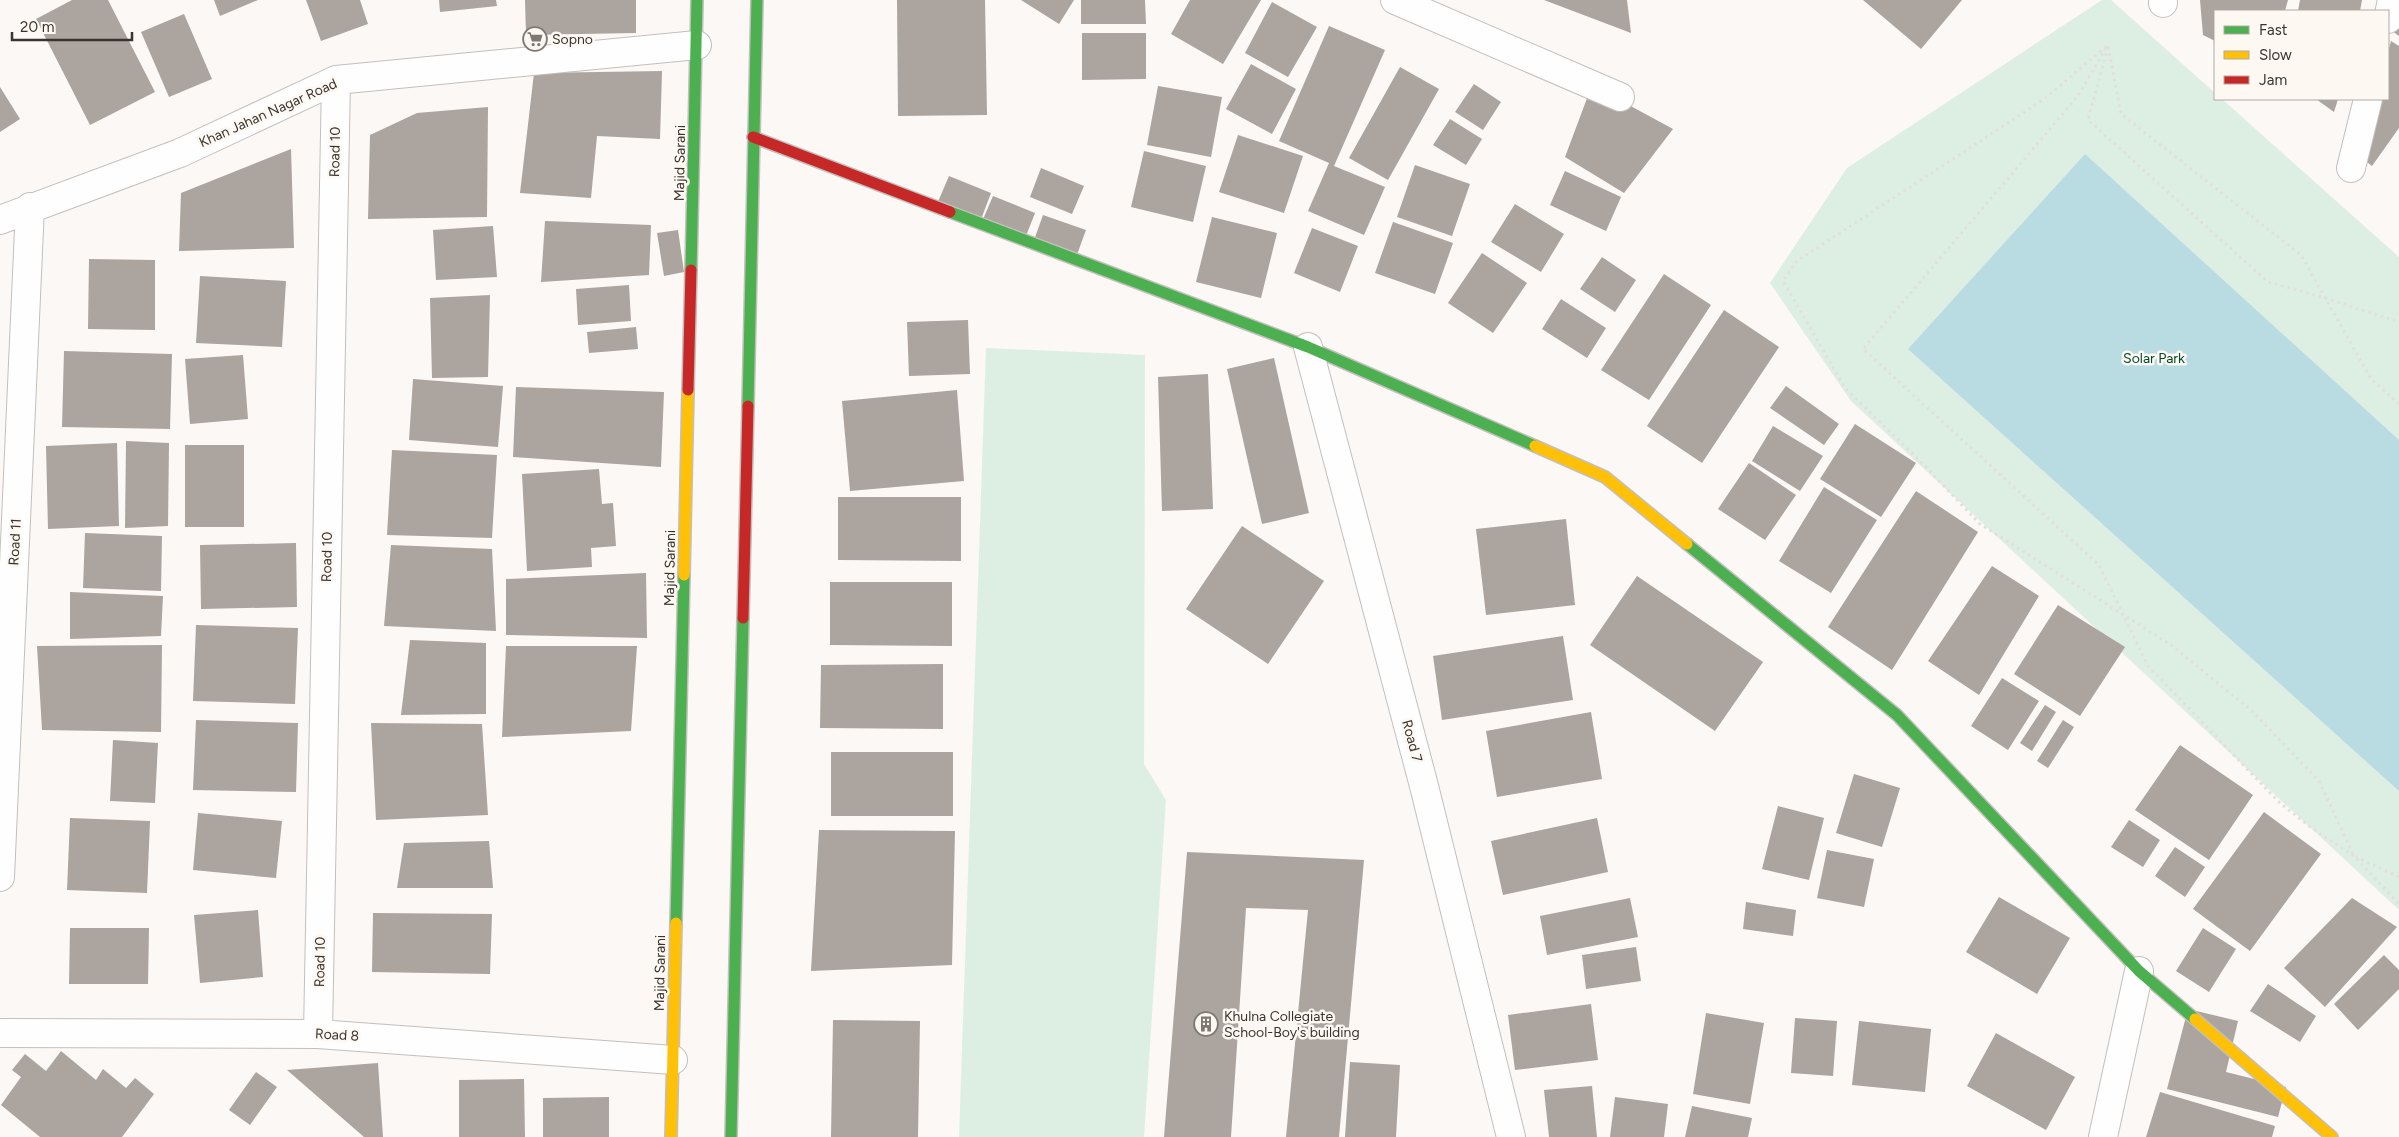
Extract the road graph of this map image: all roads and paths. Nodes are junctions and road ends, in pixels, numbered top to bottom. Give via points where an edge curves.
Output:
1 (697, 0) edge
2 (757, 0) edge
3 (1395, 0) edge
4 (2392, 0) edge
5 (1455, 13) edge
6 (2389, 14) edge
7 (697, 45) junction
8 (2108, 45) junction
9 (336, 80) junction
10 (1620, 97) dead end
11 (2368, 100) edge
12 (753, 137) junction
13 (2351, 168) dead end
14 (30, 207) junction
15 (0, 220) edge
16 (2322, 297) junction
17 (2399, 322) edge
18 (1308, 346) junction
19 (2399, 404) edge
20 (2126, 617) junction
21 (2354, 856) junction
22 (0, 877) edge
23 (2399, 877) edge
24 (2399, 904) edge
25 (2139, 971) junction
26 (0, 1033) edge
27 (318, 1034) junction
28 (673, 1060) junction
29 (671, 1137) edge
30 (731, 1137) edge
31 (1511, 1137) edge
32 (2103, 1137) edge
33 (2332, 1137) edge

1 - 7 main road, Majid Sarani
2 - 12 main road
3 - 5 street
4 - 6 street
5 - 10 street
7 - 9 street, Khan Jahan Nagar Road
7 - 28 main road, Majid Sarani
8 - 16 path via 2121,114 2300,255
8 - 16 path via 2088,120 2268,282
8 - 20 path via 2078,96 1863,349 2099,565
8 - 20 path via 2043,100 1797,260 1783,281 1845,388 1980,524
9 - 14 street, Khan Jahan Nagar Road via 180,153
9 - 27 street, Road 10
11 - 13 street
12 - 18 main road
12 - 30 main road
14 - 15 street, Khan Jahan Nagar Road
14 - 22 street, Road 11
16 - 17 path
16 - 19 path via 2371,379
18 - 25 main road via 1604,478 1897,715
18 - 31 street, Road 7 via 1424,786
20 - 21 path via 2148,666 2161,680 2280,803
20 - 21 path via 2171,645 2252,711 2319,781
21 - 23 path
21 - 24 path
25 - 32 street
25 - 33 main road
26 - 27 street, Road 8
27 - 28 street, Road 8
28 - 29 main road, Majid Sarani

